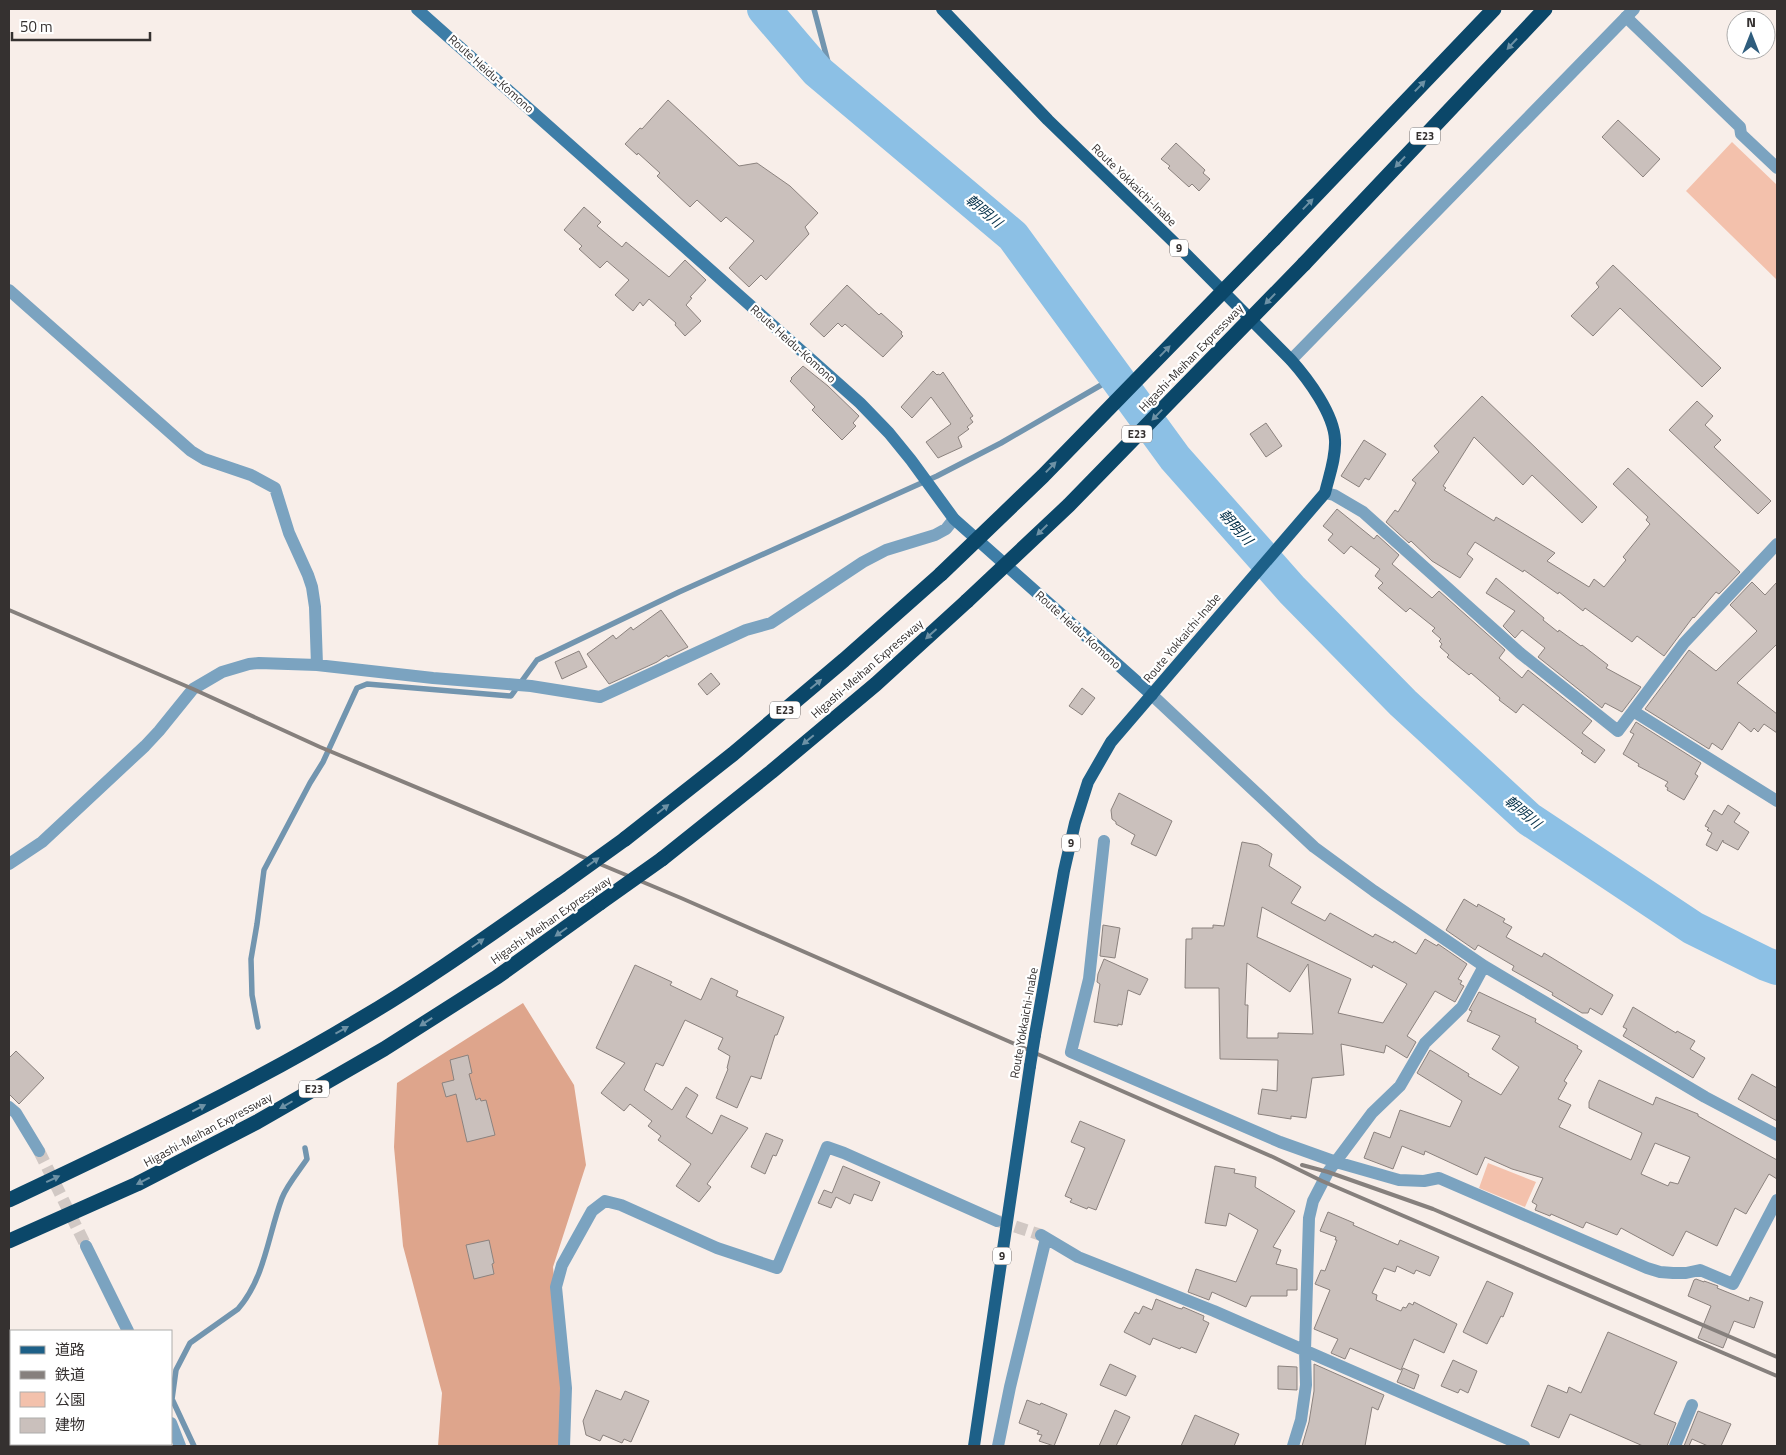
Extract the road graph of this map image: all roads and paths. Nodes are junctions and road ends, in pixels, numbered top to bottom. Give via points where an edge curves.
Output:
1 (417, 9) edge
2 (942, 9) edge
3 (1494, 9) edge
4 (1545, 9) edge
5 (1630, 13) edge
6 (1777, 168) edge
7 (9, 290) edge
8 (1291, 360) junction
9 (1325, 493) junction
10 (954, 519) junction
11 (1777, 544) edge
12 (317, 665) junction
13 (1152, 695) junction
14 (1633, 711) junction
15 (1777, 800) edge
16 (1104, 841) dead end
17 (9, 864) edge
18 (1484, 966) junction
19 (9, 1107) edge
20 (1777, 1135) edge
21 (39, 1152) tunnel mouth
22 (1336, 1162) junction
23 (9, 1200) edge
24 (1777, 1200) edge
25 (997, 1221) tunnel mouth
26 (9, 1240) edge
27 (86, 1246) tunnel mouth
28 (128, 1330) edge
29 (1305, 1350) junction
30 (1692, 1405) dead end
31 (172, 1426) edge
32 (180, 1446) edge
33 (564, 1446) edge
34 (974, 1446) edge
35 (998, 1446) edge
36 (1293, 1446) edge
37 (1524, 1446) edge
38 (1675, 1446) edge

1 - 10 main road, Route Heidu-Komono via 860,403 911,460
2 - 8 main road, Route Yokkaichi-Inabe / 9 via 1048,120
23 -> 3 highway, Higashi-Meihan Expressway / E23, bridge via 239,1088 360,1020 561,885 734,754 940,574 1043,476
4 -> 26 highway, Higashi-Meihan Expressway / E23, bridge via 1304,264 1068,505 876,684 771,772 662,859 497,977 384,1050 266,1117 137,1184
5 - 6 street via 1740,127 1741,134
5 - 8 street
7 - 12 street via 191,451 275,488 289,533 312,587
8 - 9 main road, Route Yokkaichi-Inabe / 9 via 1322,403 1334,432 1334,454
9 - 13 main road, Route Yokkaichi-Inabe / 9
9 - 14 street via 1363,512 1520,652 1618,731
10 - 12 street via 946,529 934,535 886,550 864,562 771,623 746,630 600,697 531,686
10 - 13 main road, Route Heidu-Komono
11 - 14 street via 1684,643
12 - 17 street via 249,664 201,682 127,763 42,842
13 - 18 street via 1314,847
13 - 34 main road, Route Yokkaichi-Inabe / 9, bridge via 1111,742 1088,782 1075,822 1035,1035
14 - 15 street
16 - 22 street via 1090,979 1071,1052 1280,1142
18 - 20 street via 1705,1097
18 - 22 street via 1462,1007 1425,1043 1400,1086 1372,1113
19 - 21 street
22 - 24 street via 1399,1180 1439,1178 1647,1268 1673,1273 1700,1270 1733,1284
22 - 29 street via 1322,1181 1309,1218
25 - 33 street via 827,1147 777,1268 717,1248 621,1205 605,1201 592,1212 570,1250 556,1288 566,1388
27 - 28 street
29 - 35 street via 1078,1256 1043,1236
29 - 36 street via 1306,1385
29 - 37 street
30 - 38 street
31 - 32 street

